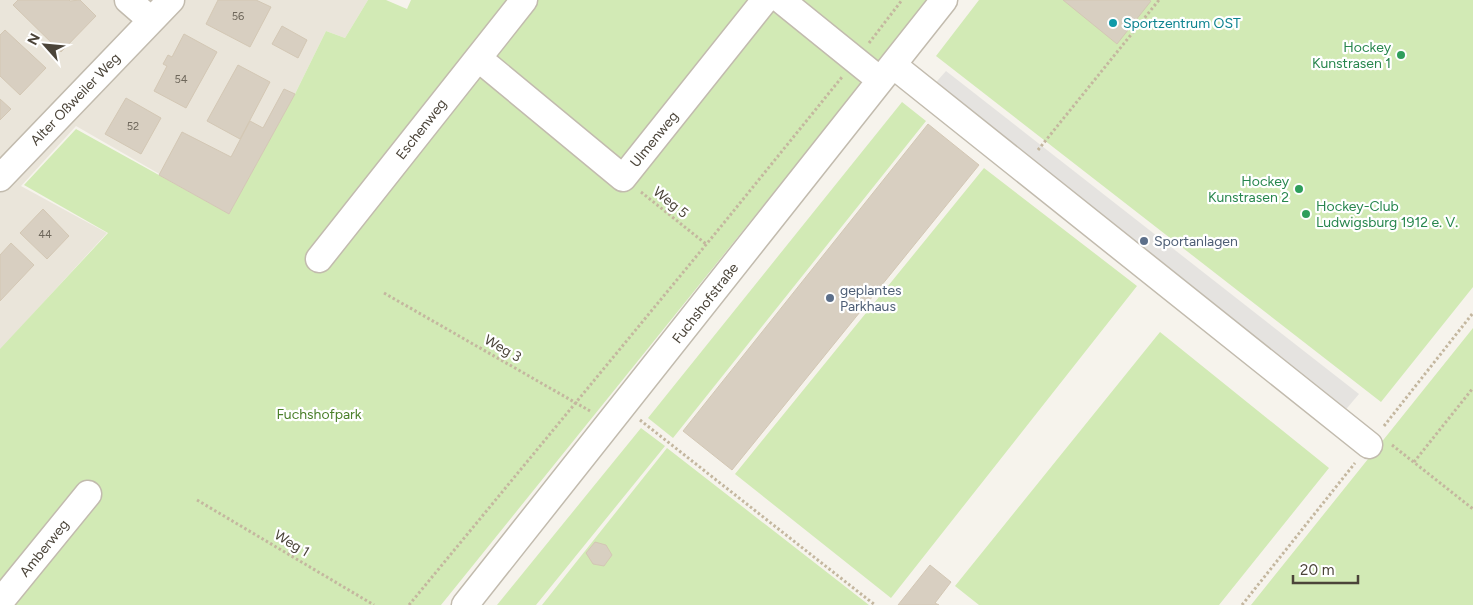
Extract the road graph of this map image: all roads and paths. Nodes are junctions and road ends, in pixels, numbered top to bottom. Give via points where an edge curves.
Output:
1 (128, 0) edge
2 (171, 0) edge
3 (524, 0) edge
4 (765, 0) edge
5 (782, 0) edge
6 (902, 0) edge
7 (944, 0) edge
8 (1158, 0) edge
9 (151, 20) junction
10 (478, 58) junction
11 (855, 60) junction
12 (886, 73) junction
13 (1046, 141) dead end
14 (0, 178) edge
15 (623, 178) junction
16 (706, 244) junction
17 (319, 259) dead end
18 (384, 293) dead end
19 (1473, 388) edge
20 (576, 403) junction
21 (616, 414) junction
22 (1378, 443) joint
23 (1414, 462) junction
24 (88, 494) dead end
25 (197, 500) dead end
26 (1473, 509) edge
27 (0, 602) edge
28 (374, 605) edge
29 (409, 605) edge
30 (465, 605) edge
31 (875, 605) edge

1 - 9 street
2 - 9 street, Alter Oßweiler Weg
3 - 10 street, Eschenweg
4 - 15 street, Ulmenweg
5 - 11 street
6 - 11 path
7 - 12 street, Fuchshofstraße
8 - 13 path
9 - 14 street, Alter Oßweiler Weg
10 - 15 street, Ulmenweg
10 - 17 street, Eschenweg
11 - 12 street
11 - 16 path
12 - 21 street, Fuchshofstraße
12 - 22 street
15 - 16 path, Weg 5
16 - 20 path
18 - 20 path, Weg 3
19 - 23 path
20 - 21 path, Weg 3
20 - 29 path
21 - 30 street, Fuchshofstraße
21 - 31 path, Weg 3
22 - 23 path
23 - 26 path
24 - 27 street, Amberweg
25 - 28 path, Weg 1

